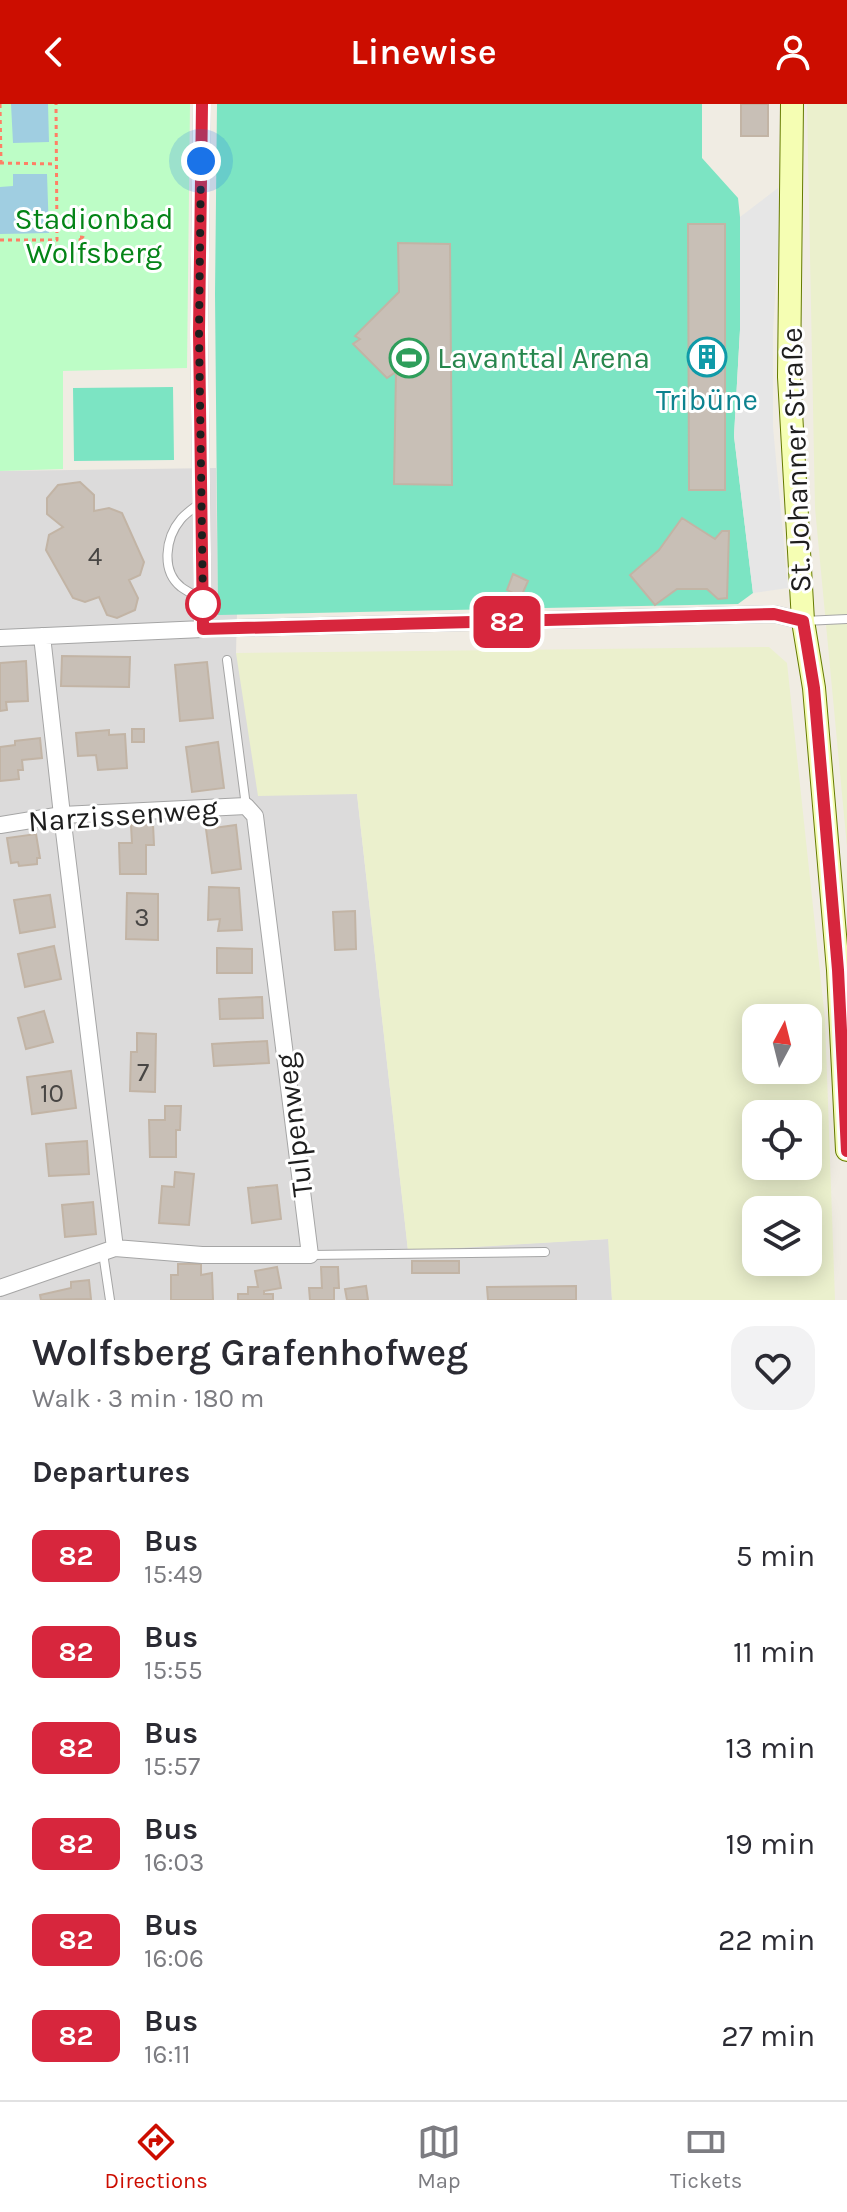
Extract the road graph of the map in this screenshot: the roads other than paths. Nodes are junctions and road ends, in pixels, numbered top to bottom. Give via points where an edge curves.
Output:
1 (202, 104) edge
2 (792, 104) edge
3 (201, 503) junction
4 (203, 600) junction
5 (847, 619) edge
6 (803, 621) junction
7 (203, 629) junction
8 (42, 636) junction
9 (0, 638) edge
10 (227, 660) dead end
11 (246, 806) junction
12 (62, 815) junction
13 (0, 825) edge
14 (847, 1150) edge
15 (109, 1250) junction
16 (545, 1252) dead end
17 (310, 1255) junction
18 (0, 1288) edge
19 (110, 1300) edge

1 - 3 street
2 - 6 street, St. Johanner Straße via 789,377
3 - 4 street
3 - 4 lane via 172,532 167,568 180,586
4 - 7 street
5 - 6 lane
6 - 7 street via 774,614
6 - 14 street, St. Johanner Straße via 814,688 838,970
7 - 8 street
8 - 9 street
8 - 12 street
10 - 11 lane
11 - 12 street, Narzissenweg
11 - 17 street, Tulpenweg via 255,816
12 - 13 street, Narzissenweg
12 - 15 street
15 - 17 street
15 - 18 street
15 - 19 lane
16 - 17 lane

